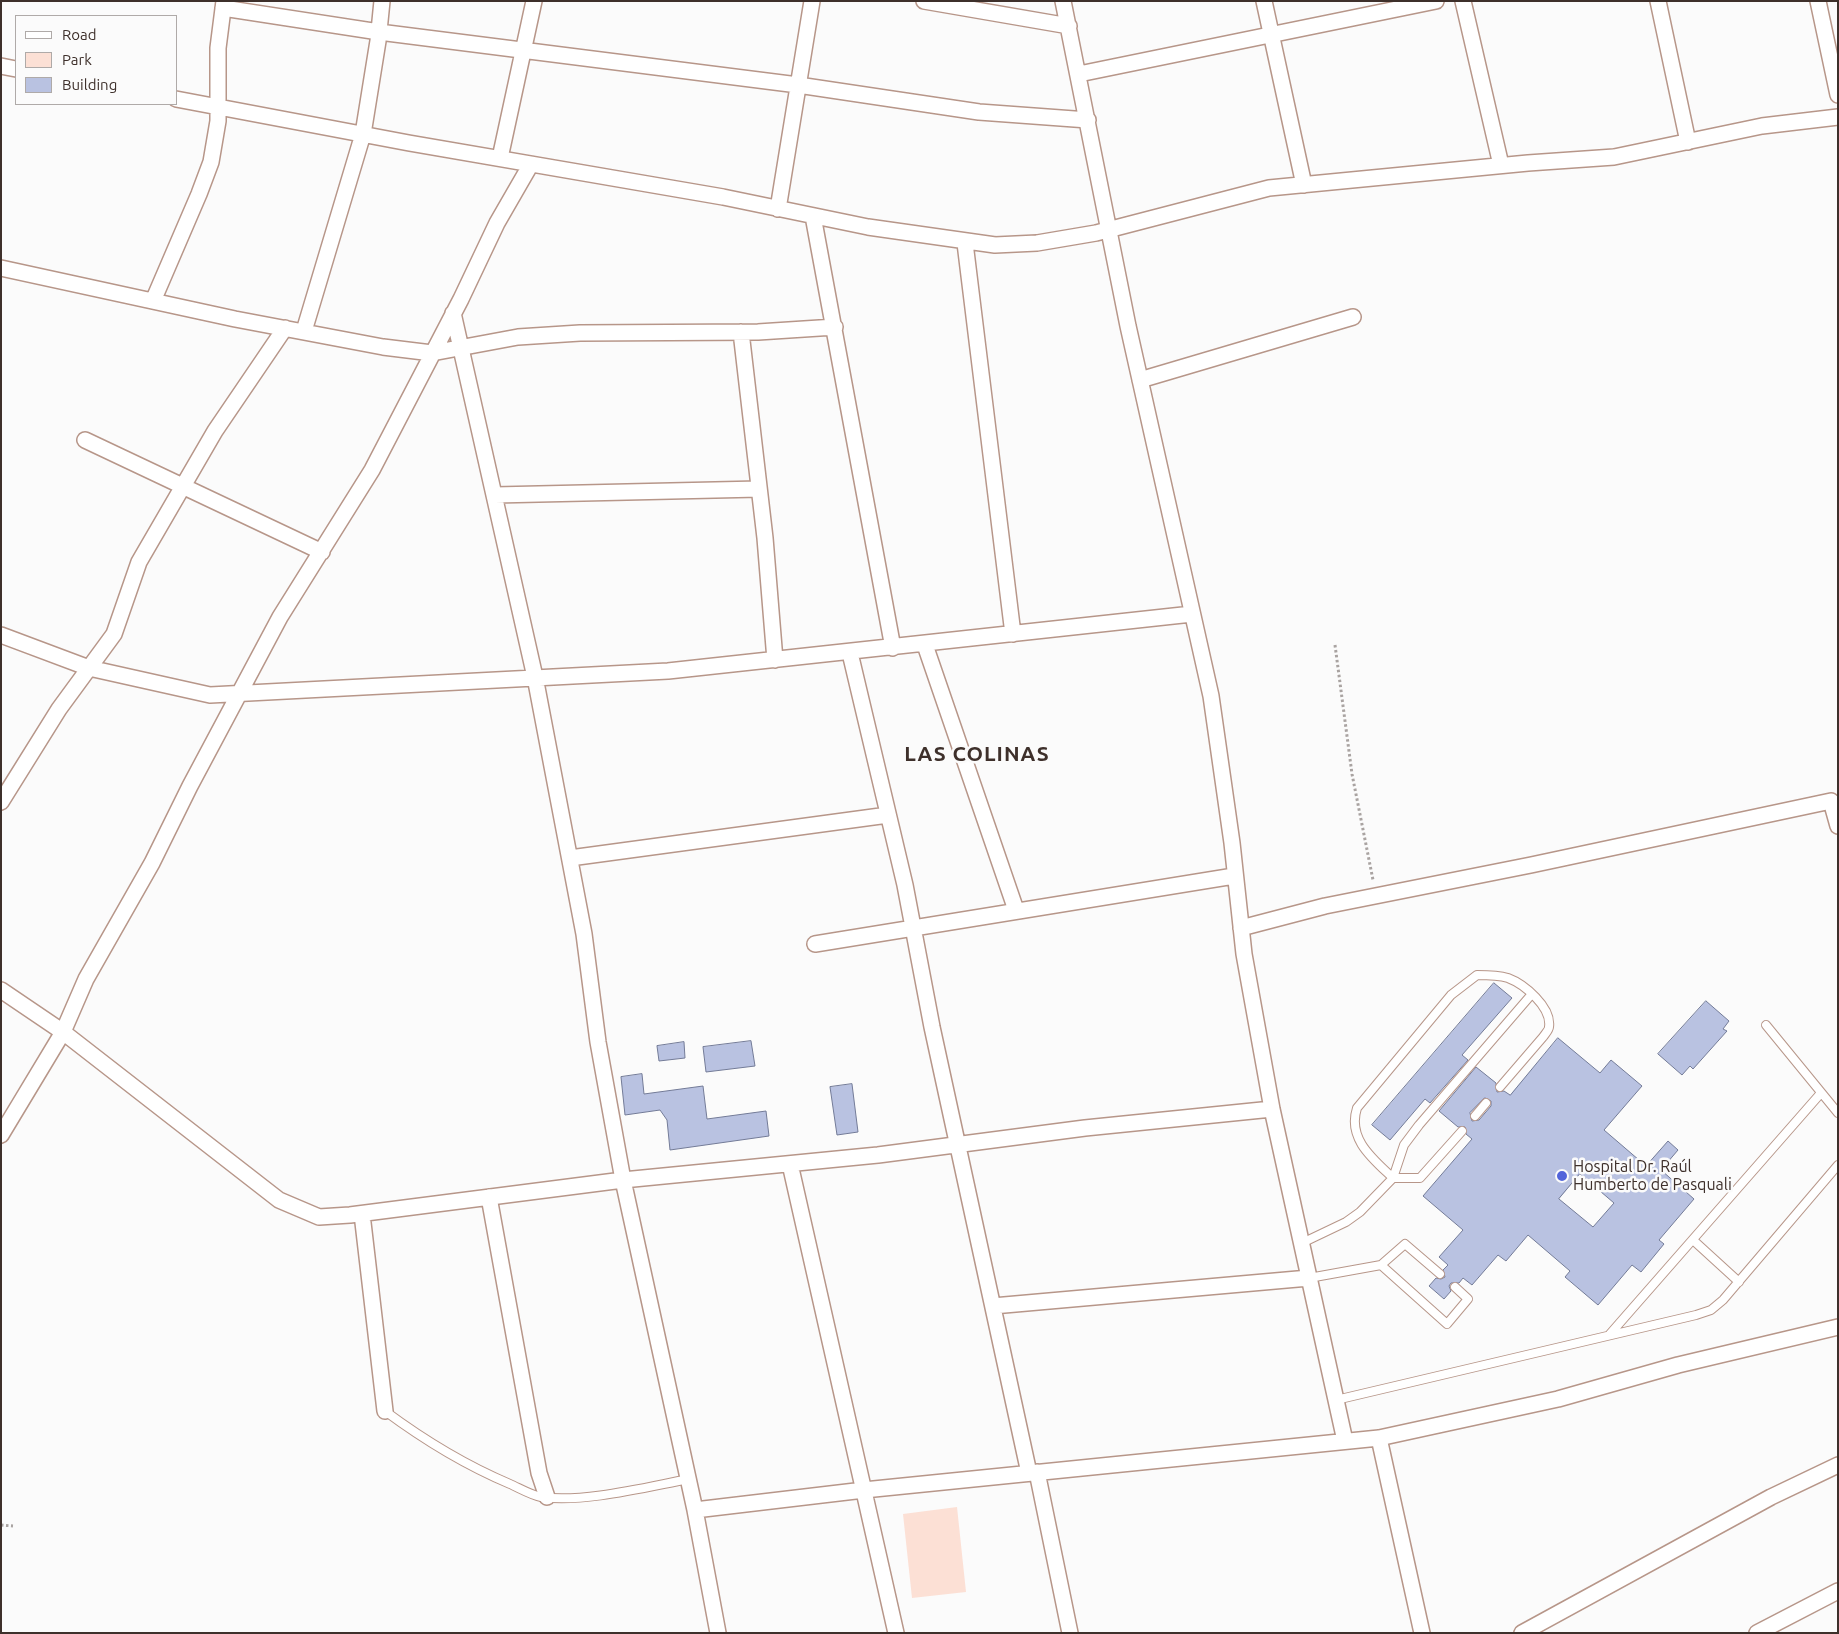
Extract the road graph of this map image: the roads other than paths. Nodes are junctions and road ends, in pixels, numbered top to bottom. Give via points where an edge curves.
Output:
1 (382, 1) edge
2 (534, 1) edge
3 (812, 1) edge
4 (924, 1) edge
5 (1064, 1) edge
6 (1264, 1) edge
7 (1436, 1) edge
8 (1463, 1) edge
9 (1658, 1) edge
10 (1818, 1) edge
11 (224, 5) edge
12 (1069, 26) junction
13 (379, 32) junction
14 (1270, 35) junction
15 (523, 51) junction
16 (1, 66) edge
17 (15, 70) edge
18 (1079, 74) junction
19 (798, 85) junction
20 (1838, 95) edge
21 (178, 99) edge
22 (218, 106) junction
23 (1838, 116) edge
24 (1088, 120) junction
25 (363, 134) junction
26 (1688, 142) junction
27 (500, 158) junction
28 (531, 164) junction
29 (1501, 165) junction
30 (1304, 185) junction
31 (778, 208) junction
32 (814, 216) junction
33 (1110, 229) junction
34 (966, 243) junction
35 (1, 268) edge
36 (153, 301) junction
37 (453, 313) junction
38 (1354, 317) dead end
39 (835, 327) junction
40 (285, 328) junction
41 (304, 332) junction
42 (741, 332) junction
43 (460, 346) junction
44 (432, 353) junction
45 (1140, 380) junction
46 (85, 440) dead end
47 (184, 487) junction
48 (759, 489) junction
49 (495, 495) junction
50 (322, 552) junction
51 (1192, 614) junction
52 (1013, 634) junction
53 (1, 635) edge
54 (925, 645) junction
55 (893, 648) junction
56 (850, 653) junction
57 (775, 660) junction
58 (89, 668) junction
59 (535, 677) junction
60 (238, 695) junction
61 (1, 802) edge
62 (888, 815) junction
63 (1838, 826) edge
64 (570, 858) junction
65 (1234, 876) junction
66 (1016, 910) junction
67 (913, 927) junction
68 (1241, 928) junction
69 (814, 944) dead end
70 (1, 990) edge
71 (1531, 994) junction
72 (1766, 1025) dead end
73 (62, 1032) junction
74 (1500, 1087) dead end
75 (1821, 1093) junction
76 (1486, 1103) dead end
77 (1272, 1108) junction
78 (1838, 1113) edge
79 (1475, 1116) dead end
80 (1462, 1131) dead end
81 (1, 1135) edge
82 (959, 1145) junction
83 (790, 1164) junction
84 (1838, 1165) edge
85 (1393, 1178) junction
86 (622, 1180) junction
87 (489, 1197) junction
88 (362, 1214) junction
89 (1693, 1240) junction
90 (1302, 1243) junction
91 (1381, 1265) junction
92 (1440, 1274) dead end
93 (1309, 1278) junction
94 (1739, 1282) junction
95 (1455, 1287) dead end
96 (993, 1306) junction
97 (1838, 1327) edge
98 (1610, 1334) junction
99 (1336, 1400) junction
100 (385, 1411) joint
101 (1379, 1438) junction
102 (1345, 1441) junction
103 (1838, 1465) edge
104 (1033, 1473) junction
105 (688, 1479) junction
106 (864, 1490) junction
107 (547, 1498) junction
108 (695, 1510) junction
109 (1838, 1591) edge
110 (718, 1633) edge
111 (896, 1633) edge
112 (1070, 1633) edge
113 (1422, 1633) edge
114 (1522, 1633) edge
115 (1758, 1633) edge

1 - 13 street
2 - 15 street
3 - 19 street
4 - 12 street
5 - 12 street
6 - 14 street
7 - 14 street
8 - 29 street
9 - 26 street
10 - 20 street
11 - 13 street
11 - 22 street via 218,48
12 - 18 street
13 - 15 street
13 - 25 street
14 - 18 street
14 - 30 street
15 - 19 street
15 - 27 street
16 - 17 street
18 - 24 street
19 - 24 street via 979,112
19 - 31 street
21 - 22 street
22 - 25 street
22 - 36 street via 211,162
23 - 26 street via 1762,126
24 - 33 street
25 - 27 street
25 - 41 street
26 - 29 street via 1614,156
27 - 28 street
28 - 31 street
28 - 37 street via 497,223
29 - 30 street
30 - 33 street via 1259,190
31 - 32 street
32 - 34 street
32 - 39 street
33 - 34 street via 1037,243
33 - 45 street
34 - 52 street
35 - 36 street
36 - 40 street
37 - 43 street
37 - 44 street
38 - 45 street
39 - 42 street
39 - 55 street
40 - 41 street
40 - 47 street via 215,431
41 - 44 street
42 - 43 street via 580,333 518,337
42 - 48 street
43 - 44 street
43 - 49 street
44 - 50 street via 372,470
45 - 51 street
46 - 47 street
47 - 50 street
47 - 58 street via 139,562 114,634
48 - 49 street
48 - 57 street
49 - 59 street
50 - 60 street via 280,617
51 - 52 street
51 - 65 street via 1211,696
52 - 54 street
53 - 58 street
54 - 55 street
54 - 66 street
55 - 56 street
56 - 57 street
56 - 62 street
57 - 59 street via 668,671
58 - 60 street via 187,692
58 - 61 street via 59,708
59 - 60 street
59 - 64 street
60 - 73 street via 152,862 86,979
62 - 64 street
62 - 67 street
63 - 68 street via 1831,801 1531,866 1376,895
64 - 86 street
65 - 66 street
65 - 68 street
66 - 67 street
67 - 69 street
67 - 82 street
68 - 77 street
70 - 73 street
71 - 74 lane via 1543,1007 1549,1028
71 - 85 lane via 1404,1145
71 - 85 lane via 1508,978 1493,975 1477,975 1464,983 1357,1108 1354,1129 1360,1144
72 - 75 lane
73 - 81 street
73 - 88 street via 279,1200 319,1217
75 - 78 lane
75 - 89 lane
76 - 79 lane
77 - 82 street
77 - 90 street
80 - 85 lane via 1420,1178
82 - 83 street
82 - 96 street
83 - 86 street
83 - 106 street
84 - 94 lane
85 - 90 lane via 1346,1222
86 - 87 street
86 - 105 street
87 - 88 street
87 - 107 street via 539,1473
88 - 100 street
89 - 94 lane
89 - 98 lane
90 - 93 street
91 - 92 lane via 1405,1244
91 - 93 lane
91 - 95 lane via 1447,1324 1468,1299
93 - 96 street
93 - 99 street
94 - 98 lane via 1711,1310
96 - 104 street
97 - 101 street via 1678,1364 1558,1399
98 - 99 lane
99 - 102 street
100 - 107 lane via 475,1470
101 - 102 street
101 - 113 street
102 - 104 street
103 - 114 street via 1771,1497
104 - 106 street
104 - 112 street
105 - 107 lane via 610,1493
105 - 108 street
106 - 108 street
106 - 111 street
108 - 110 street
109 - 115 street

